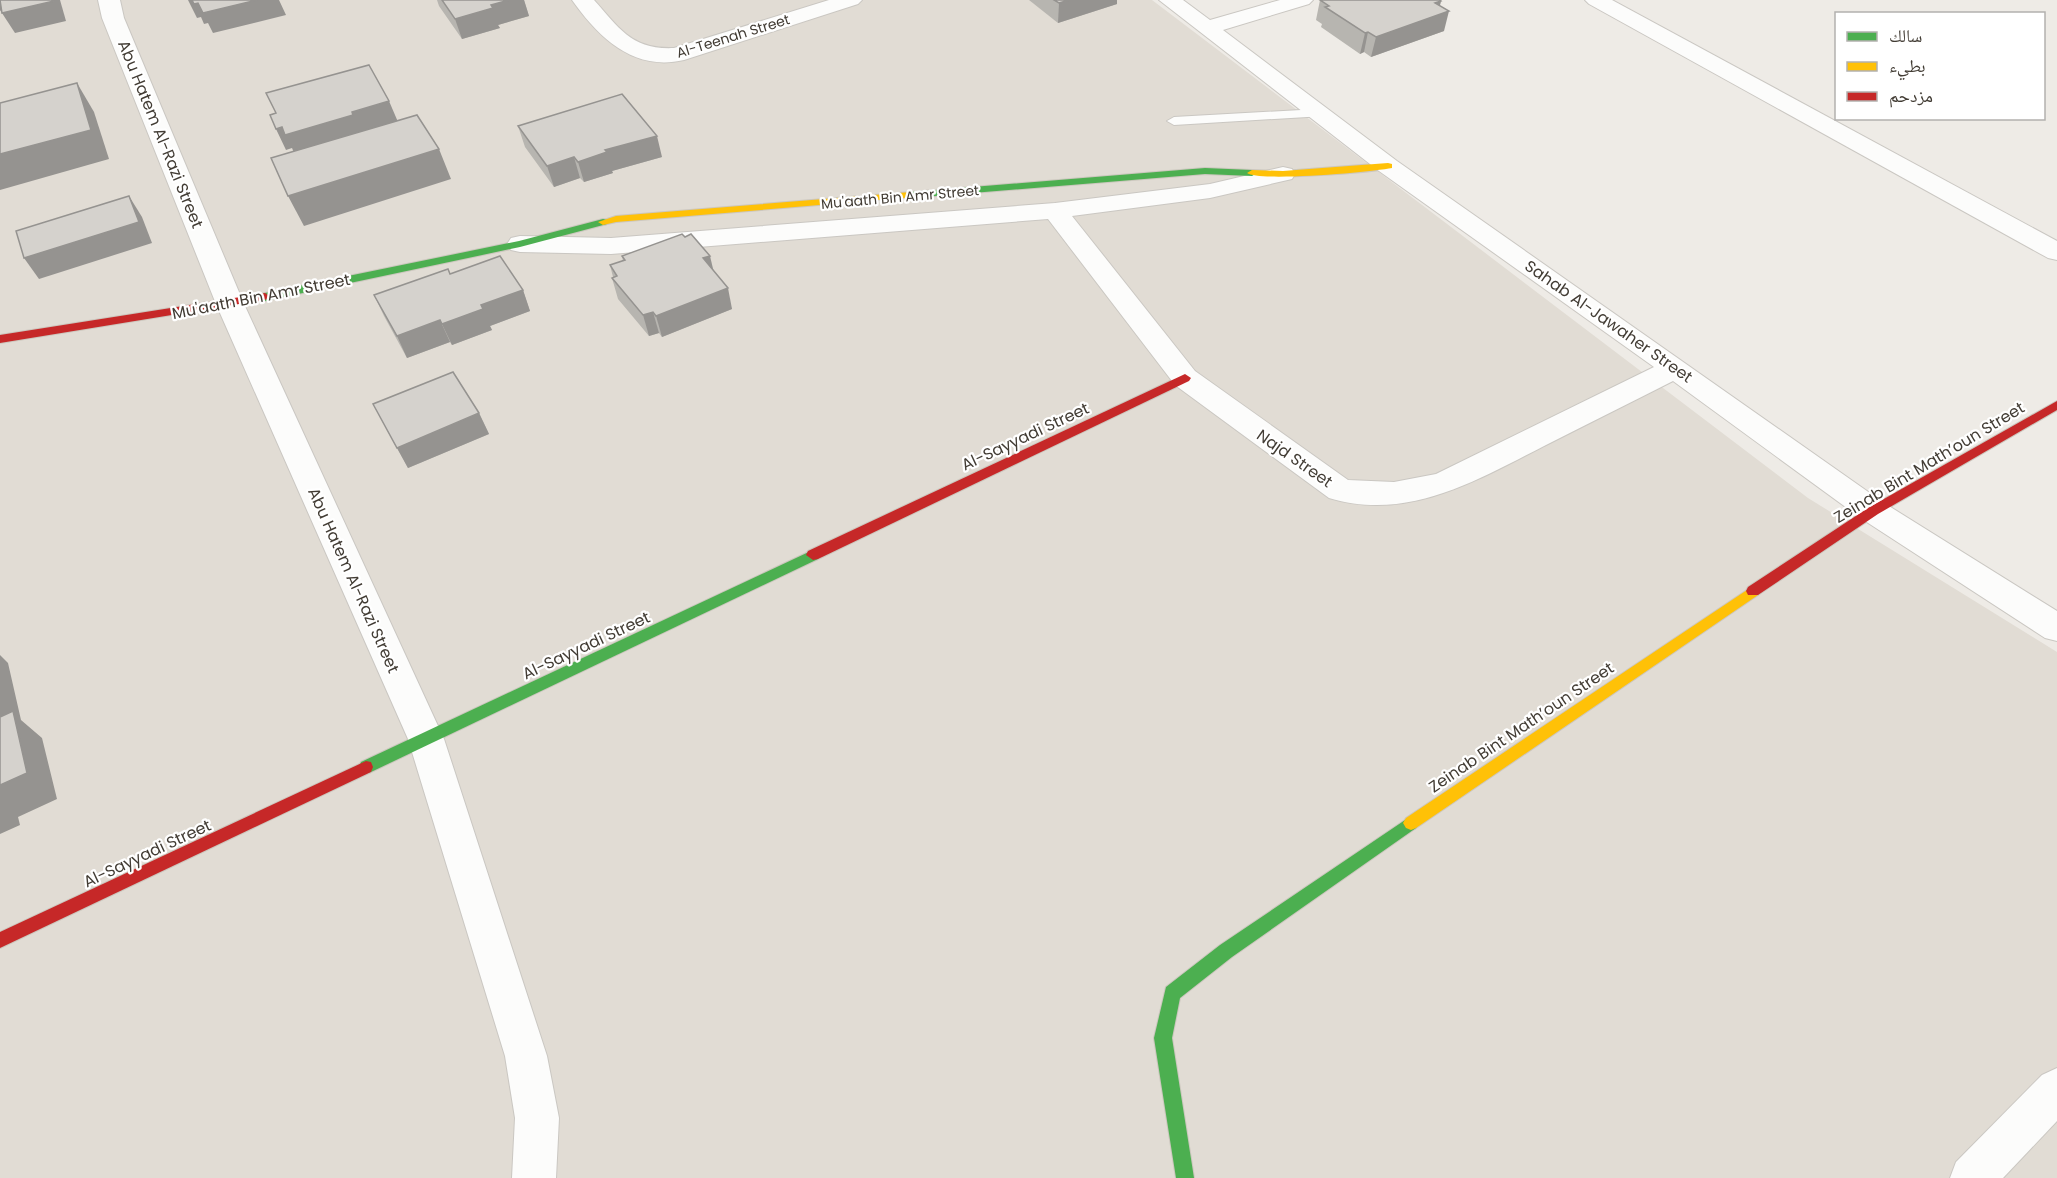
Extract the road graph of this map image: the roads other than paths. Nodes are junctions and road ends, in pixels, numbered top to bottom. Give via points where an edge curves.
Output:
1 (109, 0) edge
2 (583, 0) edge
3 (851, 0) edge
4 (1170, 0) edge
5 (1302, 0) edge
6 (1596, 0) edge
7 (1208, 28) junction
8 (1319, 113) junction
9 (1174, 121) dead end
10 (1388, 166) junction
11 (1283, 174) junction
12 (1054, 211) junction
13 (520, 244) junction
14 (2057, 252) edge
15 (230, 304) junction
16 (0, 339) edge
17 (1676, 368) junction
18 (1185, 378) junction
19 (2057, 405) edge
20 (1873, 511) junction
21 (2057, 628) edge
22 (426, 739) junction
23 (0, 940) edge
24 (2057, 1090) edge
25 (534, 1178) edge
26 (1185, 1178) edge
27 (1972, 1178) edge

1 - 15 street, Abu Hatem Al-Razi Street
2 - 3 street, Al-Teenah Street via 626,47 649,55 676,55
4 - 7 street, Sahab Al-Jawaher Street
5 - 7 street
6 - 14 street
7 - 8 street, Sahab Al-Jawaher Street
8 - 9 lane
8 - 10 street, Sahab Al-Jawaher Street
10 - 11 street, Mu'aath Bin Amr Street
10 - 17 street, Sahab Al-Jawaher Street
11 - 12 street, Mu'aath Bin Amr Street via 1210,191
11 - 13 street, Mu'aath Bin Amr Street via 1205,171 616,219
12 - 13 street, Mu'aath Bin Amr Street via 611,246
12 - 18 street, Najd Street
13 - 15 street, Mu'aath Bin Amr Street
15 - 16 street, Mu'aath Bin Amr Street
15 - 22 street, Abu Hatem Al-Razi Street
17 - 18 street, Najd Street via 1446,482 1414,493 1371,494 1340,490
17 - 20 street, Sahab Al-Jawaher Street
18 - 22 street, Al-Sayyadi Street
19 - 20 street, Zeinab Bint Math’oun Street
20 - 21 street, Sahab Al-Jawaher Street
20 - 26 street, Zeinab Bint Math’oun Street via 1574,710 1226,951 1172,993 1163,1038
22 - 23 street, Al-Sayyadi Street
22 - 25 street, Abu Hatem Al-Razi Street via 526,1056 537,1118
24 - 27 street

